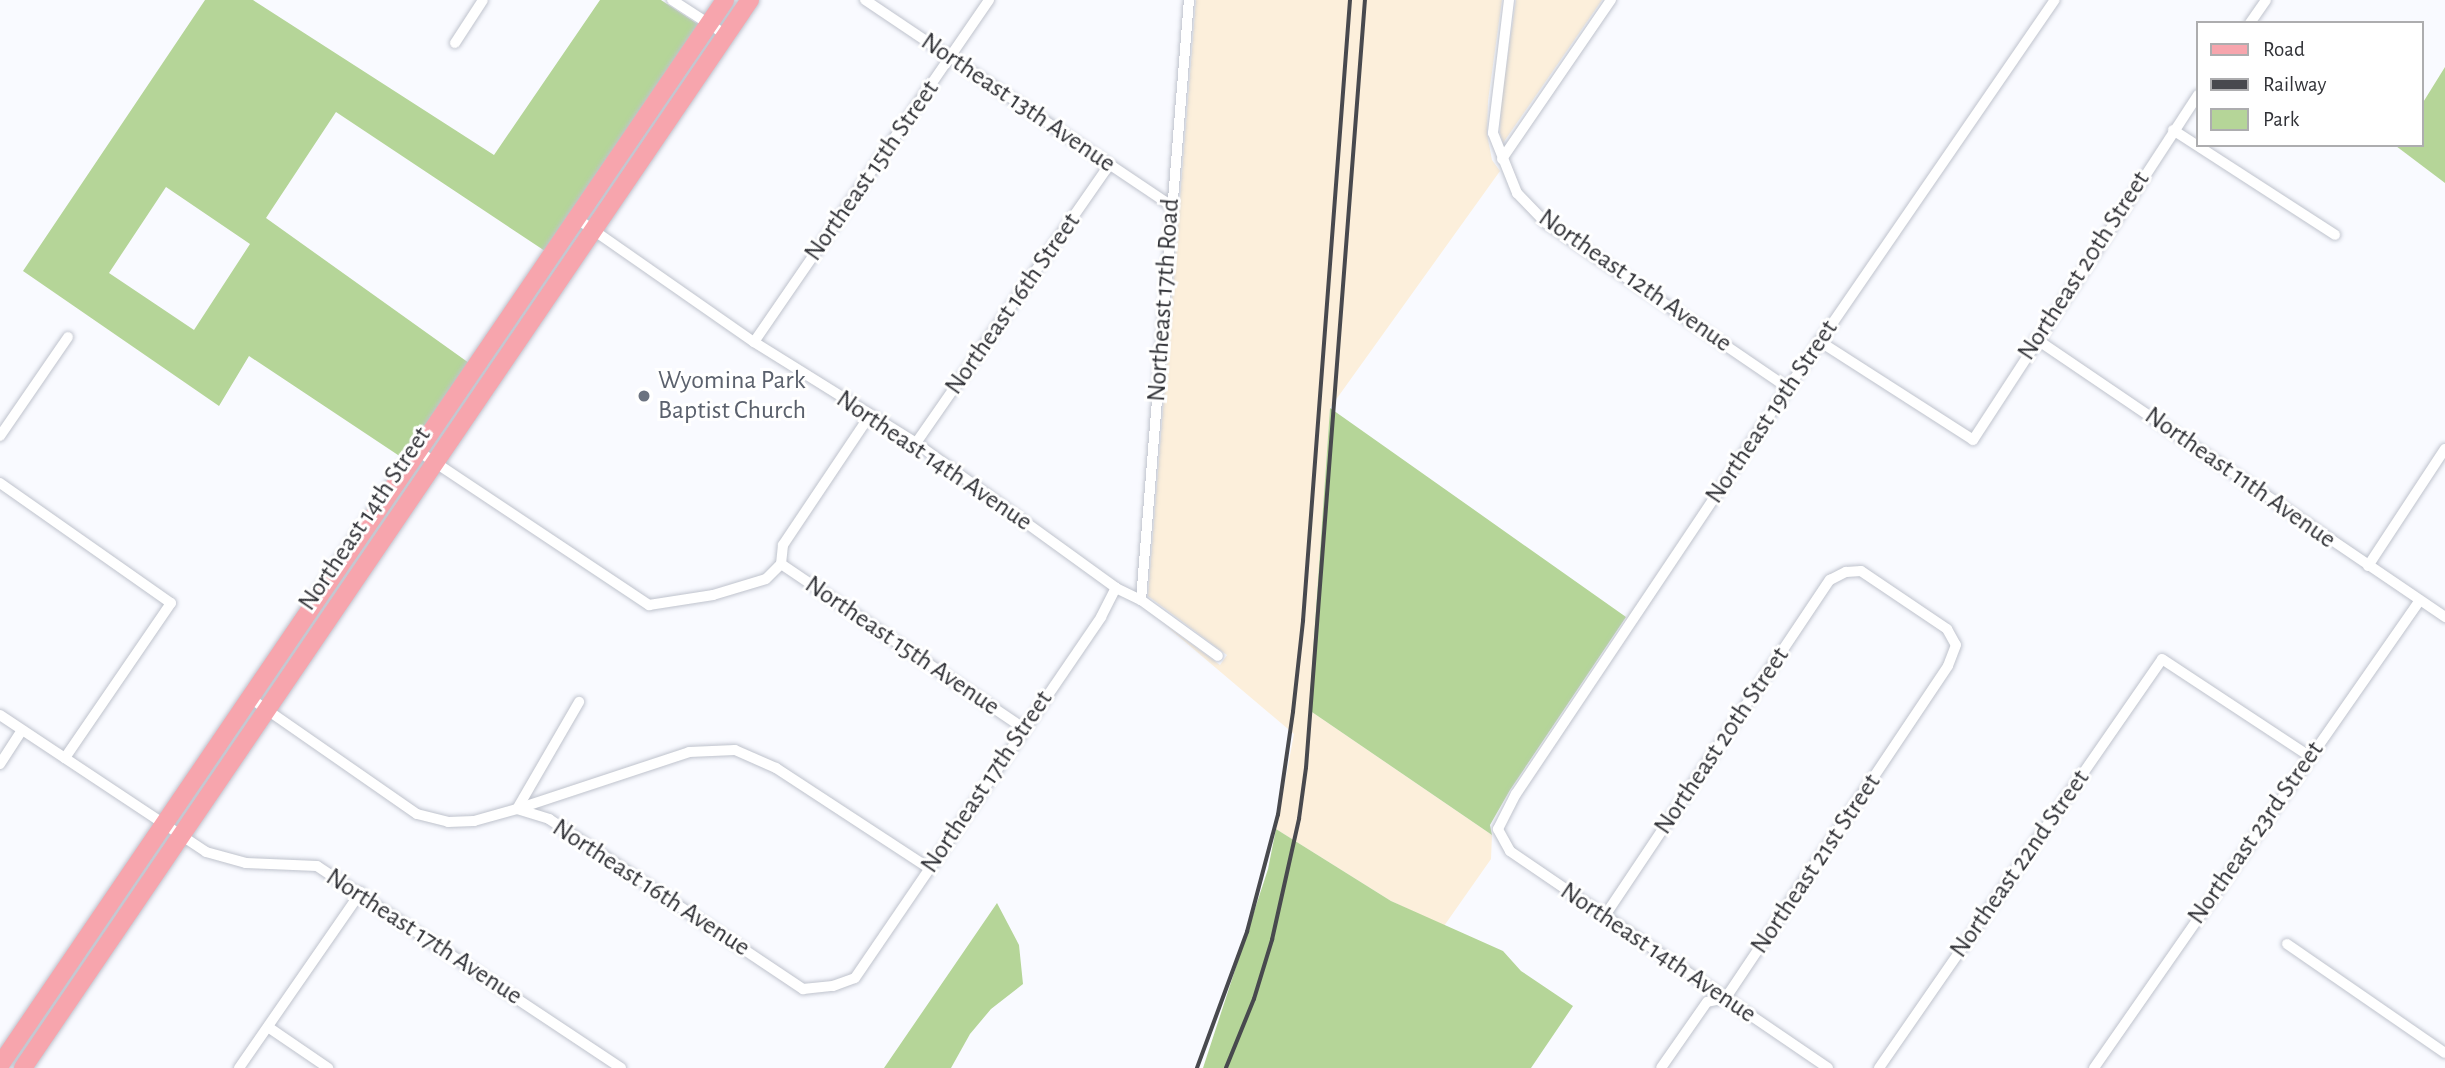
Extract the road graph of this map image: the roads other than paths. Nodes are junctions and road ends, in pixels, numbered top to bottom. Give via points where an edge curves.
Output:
1 (483, 0) edge
2 (672, 0) edge
3 (725, 0) edge
4 (750, 0) edge
5 (865, 0) edge
6 (989, 0) edge
7 (1189, 0) edge
8 (1509, 0) edge
9 (1611, 0) edge
10 (2054, 0) edge
11 (2266, 0) edge
12 (2251, 21) edge
13 (709, 24) junction
14 (726, 35) junction
15 (455, 43) dead end
16 (951, 56) junction
17 (2196, 98) edge
18 (2173, 130) junction
19 (2196, 145) edge
20 (2199, 147) edge
21 (1502, 159) junction
22 (1109, 165) junction
23 (1171, 206) junction
24 (576, 218) junction
25 (594, 230) junction
26 (2335, 235) dead end
27 (68, 337) dead end
28 (2036, 339) junction
29 (1819, 341) junction
30 (754, 342) junction
31 (1788, 388) junction
32 (870, 415) junction
33 (0, 436) edge
34 (916, 443) junction
35 (2445, 449) edge
36 (418, 451) junction
37 (435, 463) junction
38 (0, 483) edge
39 (781, 564) junction
40 (2368, 566) junction
41 (1116, 588) junction
42 (1141, 600) junction
43 (2420, 600) junction
44 (2445, 617) edge
45 (1955, 645) joint
46 (1218, 656) dead end
47 (250, 698) junction
48 (579, 702) dead end
49 (267, 709) junction
50 (0, 715) edge
51 (1023, 728) junction
52 (22, 730) junction
53 (2309, 756) junction
54 (65, 758) junction
55 (0, 764) edge
56 (517, 809) junction
57 (163, 825) junction
58 (1498, 829) joint
59 (180, 837) junction
60 (929, 868) junction
61 (361, 892) junction
62 (1604, 917) junction
63 (2287, 944) dead end
64 (832, 986) joint
65 (1726, 998) junction
66 (268, 1027) junction
67 (2445, 1053) edge
68 (0, 1065) edge
69 (23, 1068) edge
70 (239, 1068) edge
71 (328, 1068) edge
72 (621, 1068) edge
73 (1661, 1068) edge
74 (1828, 1068) edge
75 (1879, 1068) edge
76 (2094, 1068) edge

1 - 15 street
2 - 13 street
3 - 13 main road, Northeast 14th Street
4 - 14 main road, Northeast 14th Street
5 - 16 street, Northeast 13th Avenue
6 - 16 street, Northeast 15th Street
7 - 23 street, Northeast 17th Road
8 - 21 street via 1494,102 1493,133
9 - 21 street
10 - 29 street, Northeast 19th Street
11 - 12 street
13 - 14 street
13 - 24 main road, Northeast 14th Street
14 - 25 main road, Northeast 14th Street
16 - 22 street, Northeast 13th Avenue
16 - 30 street, Northeast 15th Street
17 - 18 street, Northeast 20th Street
18 - 19 street
18 - 28 street, Northeast 20th Street
20 - 26 street
21 - 31 street, Northeast 12th Avenue via 1517,193 1546,223
22 - 23 street, Northeast 13th Avenue
22 - 34 street, Northeast 16th Street
23 - 42 street, Northeast 17th Road
24 - 25 street, Northeast 14th Avenue
24 - 36 main road, Northeast 14th Street
25 - 30 street, Northeast 14th Avenue
25 - 37 main road, Northeast 14th Street
27 - 33 street
28 - 29 street, Northeast 20th Street via 1973,440
28 - 40 street, Northeast 11th Avenue
29 - 31 street, Northeast 19th Street
30 - 32 street, Northeast 14th Avenue
31 - 58 street, Northeast 19th Street via 1516,794
32 - 34 street, Northeast 14th Avenue
32 - 39 street via 783,545
34 - 41 street, Northeast 14th Avenue
35 - 40 street
36 - 37 street
36 - 47 main road, Northeast 14th Street
37 - 39 street via 649,605 713,596 766,579
37 - 49 main road, Northeast 14th Street
38 - 54 street via 171,603
39 - 51 street, Northeast 15th Avenue
40 - 43 street, Northeast 11th Avenue
41 - 42 street
41 - 51 street, Northeast 17th Street via 1101,617
42 - 46 street
43 - 44 street, Northeast 11th Avenue
43 - 53 street, Northeast 23rd Street
45 - 62 street, Northeast 20th Street via 1947,629 1861,571 1830,580
45 - 65 street, Northeast 21st Street via 1948,666
47 - 49 street
47 - 57 main road, Northeast 14th Street
48 - 56 street
49 - 56 street via 416,814 448,822 474,821
49 - 59 main road, Northeast 14th Street
50 - 52 street, Northeast 17th Avenue
51 - 60 street, Northeast 17th Street
52 - 54 street, Northeast 17th Avenue
52 - 55 street
53 - 75 street, Northeast 22nd Street via 2162,659
53 - 76 street, Northeast 23rd Street
54 - 57 street, Northeast 17th Avenue
56 - 60 street via 689,752 735,750 776,768
56 - 64 street, Northeast 16th Avenue via 549,820 803,989
57 - 59 street, Northeast 17th Avenue
57 - 68 main road, Northeast 14th Street
58 - 62 street, Northeast 14th Avenue via 1510,851
59 - 61 street, Northeast 17th Avenue via 224,858 317,866
59 - 69 main road, Northeast 14th Street
60 - 64 street, Northeast 17th Street via 855,978
61 - 66 street
61 - 72 street, Northeast 17th Avenue
62 - 65 street, Northeast 14th Avenue
63 - 67 street
65 - 73 street, Northeast 21st Street via 1707,1002
65 - 74 street, Northeast 14th Avenue
66 - 70 street
66 - 71 street

